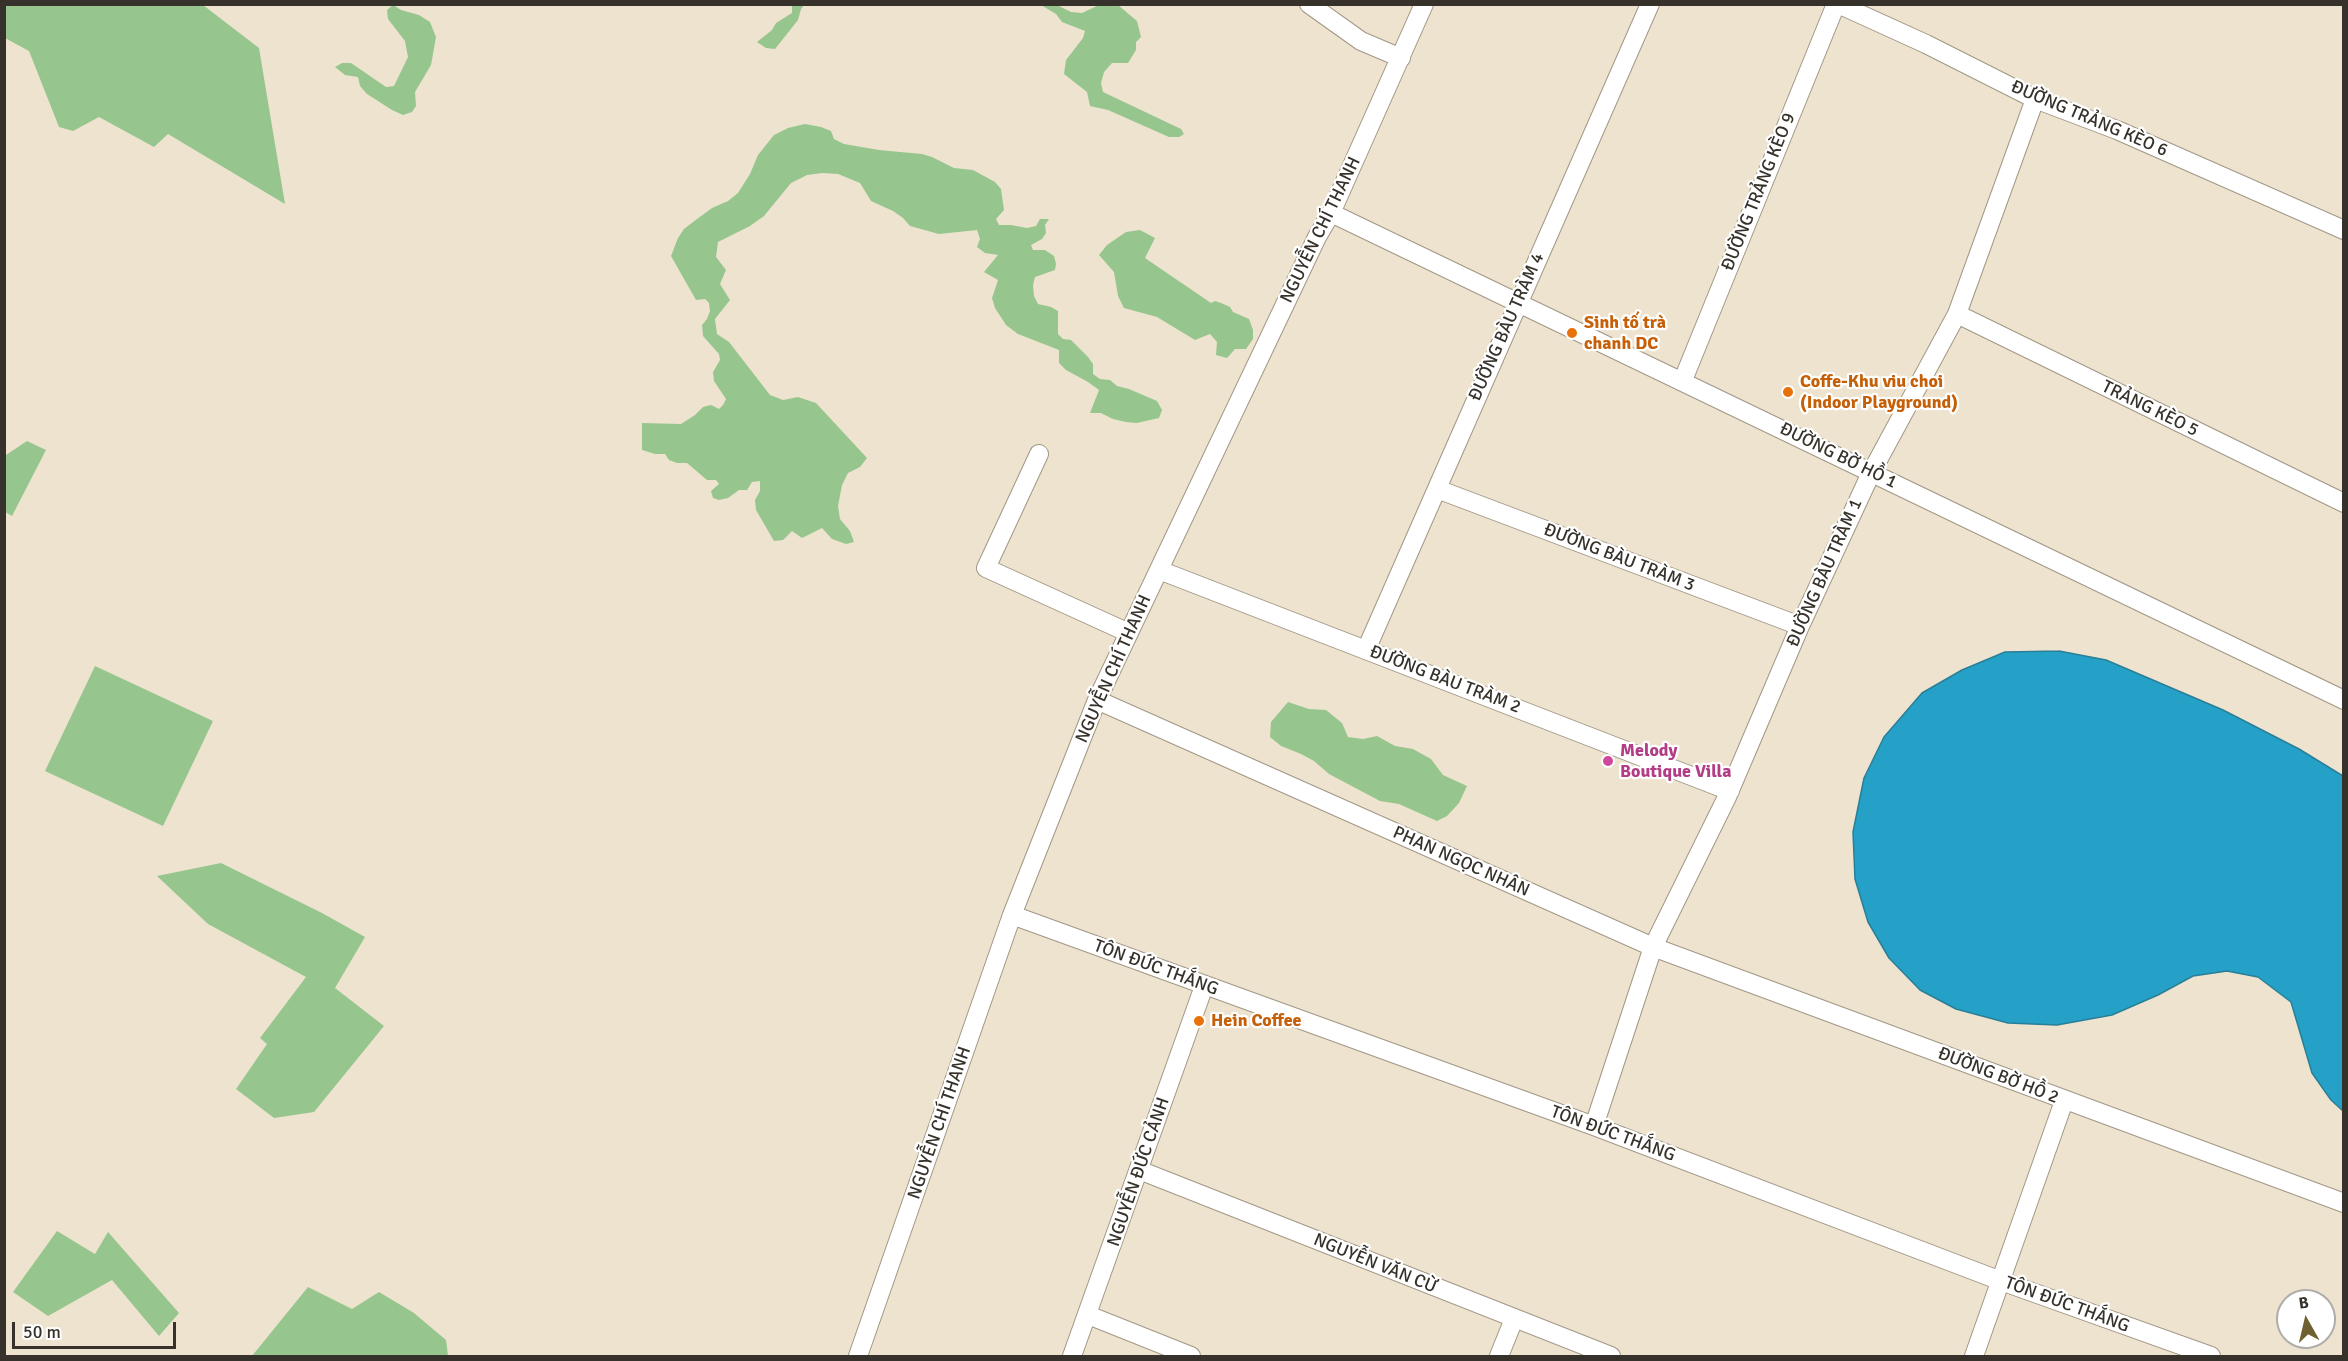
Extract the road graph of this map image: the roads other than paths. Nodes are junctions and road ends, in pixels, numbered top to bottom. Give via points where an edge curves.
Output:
1 (1309, 4) edge
2 (1424, 4) edge
3 (1650, 4) edge
4 (1837, 4) edge
5 (1401, 58) junction
6 (2035, 99) junction
7 (1331, 213) junction
8 (2343, 230) edge
9 (1518, 301) junction
10 (1957, 314) junction
11 (1683, 381) junction
12 (1039, 454) dead end
13 (1871, 473) junction
14 (1437, 489) junction
15 (2343, 503) edge
16 (1160, 570) junction
17 (1800, 626) junction
18 (1129, 633) junction
19 (1366, 650) junction
20 (2343, 699) edge
21 (1097, 700) junction
22 (1730, 791) junction
23 (1012, 915) junction
24 (1653, 947) junction
25 (1204, 986) junction
26 (2064, 1101) junction
27 (1594, 1126) junction
28 (1139, 1170) junction
29 (2343, 1203) edge
30 (2001, 1281) junction
31 (1088, 1315) junction
32 (1514, 1319) junction
33 (858, 1356) edge
34 (1072, 1356) edge
35 (1191, 1356) edge
36 (1499, 1356) edge
37 (1611, 1356) edge
38 (1974, 1356) edge
39 (2211, 1356) edge

1 - 5 street via 1361,41
2 - 5 street, NGUYỄN CHÍ THANH
3 - 9 street, ĐƯỜNG BÀU TRÀM 4
4 - 6 street, ĐƯỜNG TRẢNG KÈO 6
4 - 11 street, ĐƯỜNG TRẢNG KÈO 9
5 - 7 street, NGUYỄN CHÍ THANH
6 - 8 street, ĐƯỜNG TRẢNG KÈO 6 via 2116,130
6 - 10 street, ĐƯỜNG BÀU TRÀM 1
7 - 9 street, ĐƯỜNG BỜ HỒ 1
7 - 16 street, NGUYỄN CHÍ THANH
9 - 11 street, ĐƯỜNG BỜ HỒ 1
9 - 14 street, ĐƯỜNG BÀU TRÀM 4
10 - 13 street, ĐƯỜNG BÀU TRÀM 1
10 - 15 street, TRẢNG KÈO 5
11 - 13 street, ĐƯỜNG BỜ HỒ 1
12 - 18 street via 986,568
13 - 17 street, ĐƯỜNG BÀU TRÀM 1
13 - 20 street, ĐƯỜNG BỜ HỒ 1
14 - 17 street, ĐƯỜNG BÀU TRÀM 3
14 - 19 street, ĐƯỜNG BÀU TRÀM 4
16 - 18 street, NGUYỄN CHÍ THANH
16 - 19 street, ĐƯỜNG BÀU TRÀM 2
17 - 22 street, ĐƯỜNG BÀU TRÀM 1
18 - 21 street, NGUYỄN CHÍ THANH
19 - 22 street, ĐƯỜNG BÀU TRÀM 2
21 - 23 street, NGUYỄN CHÍ THANH
21 - 24 street, PHAN NGỌC NHÂN
22 - 24 street, ĐƯỜNG BÀU TRÀM 1
23 - 25 street, TÔN ĐỨC THẮNG
23 - 33 street, NGUYỄN CHÍ THANH
24 - 26 street, ĐƯỜNG BỜ HỒ 2
24 - 27 street
25 - 27 street, TÔN ĐỨC THẮNG
25 - 28 street, NGUYỄN ĐỨC CẢNH
26 - 29 street, ĐƯỜNG BỜ HỒ 2
26 - 30 street
27 - 30 street, TÔN ĐỨC THẮNG
28 - 31 street, NGUYỄN ĐỨC CẢNH
28 - 32 street, NGUYỄN VĂN CỪ
30 - 38 street
30 - 39 street, TÔN ĐỨC THẮNG
31 - 34 street, NGUYỄN ĐỨC CẢNH
31 - 35 street
32 - 36 street
32 - 37 street, NGUYỄN VĂN CỪ

